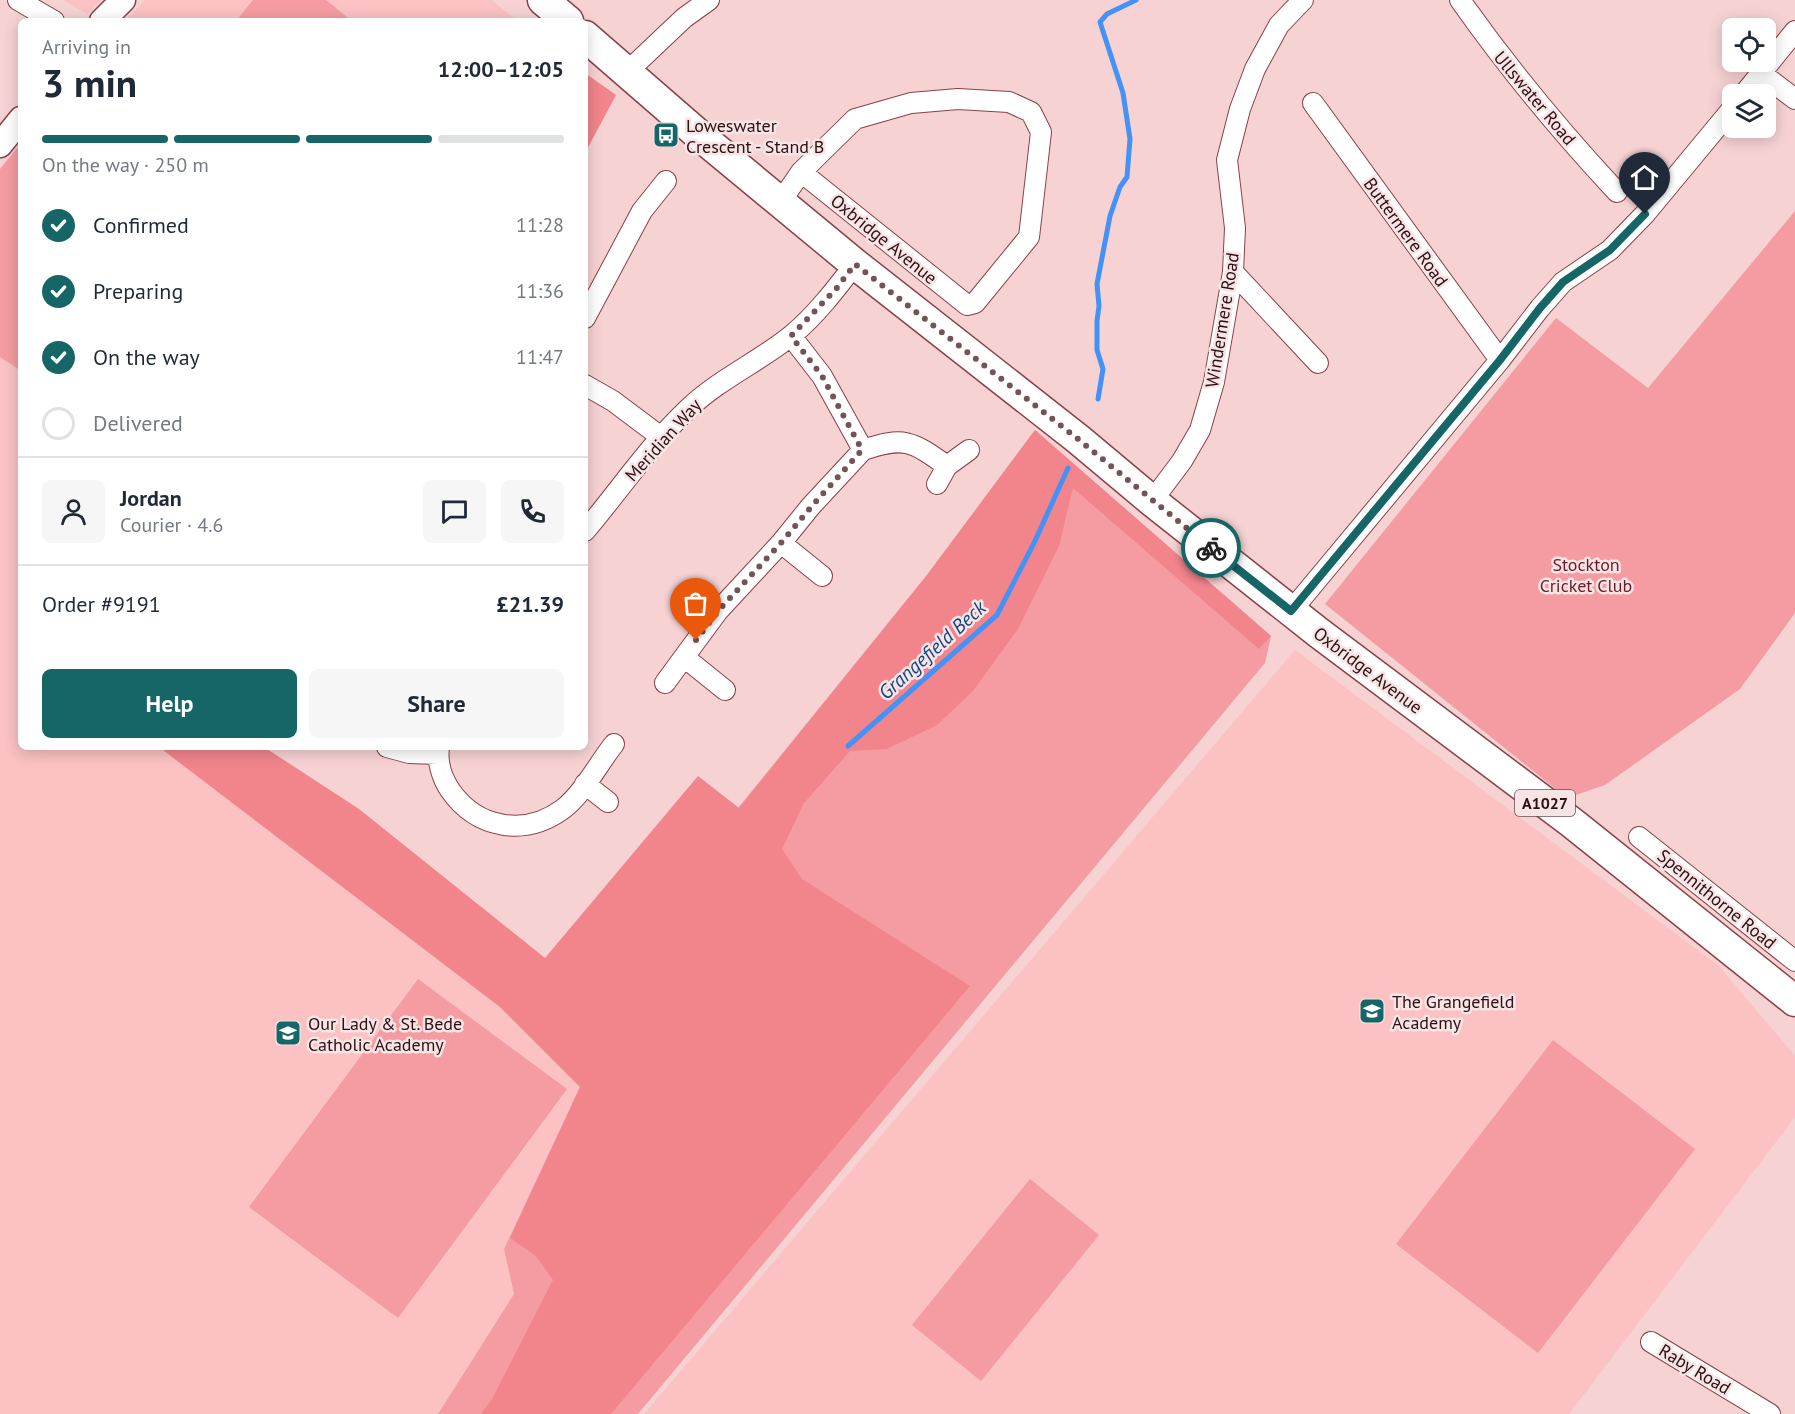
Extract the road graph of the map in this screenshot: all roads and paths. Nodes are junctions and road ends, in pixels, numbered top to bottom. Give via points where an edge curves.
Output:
1 (18, 0) edge
2 (123, 0) edge
3 (543, 0) edge
4 (709, 0) edge
5 (1303, 0) edge
6 (1460, 0) edge
7 (49, 18) edge
8 (105, 18) edge
9 (564, 18) edge
10 (1795, 31) edge
11 (588, 39) edge
12 (627, 72) junction
13 (1762, 74) junction
14 (1753, 84) edge
15 (1795, 99) edge
16 (1313, 103) dead end
17 (1722, 121) edge
18 (18, 123) edge
19 (0, 145) edge
20 (801, 172) junction
21 (666, 181) dead end
22 (1617, 192) dead end
23 (781, 201) junction
24 (855, 264) junction
25 (1233, 272) junction
26 (588, 312) edge
27 (791, 336) junction
28 (1500, 360) junction
29 (1318, 363) dead end
30 (588, 387) edge
31 (661, 437) junction
32 (862, 450) junction
33 (969, 450) dead end
34 (946, 466) junction
35 (937, 484) dead end
36 (1152, 501) junction
37 (588, 527) edge
38 (781, 543) junction
39 (822, 576) dead end
40 (1291, 611) junction
41 (684, 657) junction
42 (665, 683) dead end
43 (725, 690) dead end
44 (614, 744) dead end
45 (398, 750) edge
46 (439, 751) edge
47 (585, 784) junction
48 (608, 802) dead end
49 (1639, 837) dead end
50 (1795, 961) edge
51 (1795, 1001) edge
52 (1651, 1342) dead end
53 (1770, 1414) edge

1 - 7 street
2 - 8 street
3 - 9 main road
4 - 12 street
5 - 25 street, Windermere Road via 1279,25 1254,69 1240,109 1227,160 1235,228
6 - 22 street, Ullswater Road via 1497,54
10 - 13 street
11 - 12 main road, Oxbridge Avenue / A1027
12 - 23 main road, Oxbridge Avenue / A1027
13 - 14 street
13 - 15 street
16 - 28 street, Buttermere Road
17 - 28 street via 1610,250 1563,282
18 - 19 street
20 - 20 street, Oxbridge Avenue via 855,119 911,103 958,99 1009,102 1031,112 1041,132 1029,237 975,303 967,305
20 - 23 street
21 - 26 street via 642,211
23 - 24 main road, Oxbridge Avenue / A1027
24 - 27 street, Meridian Way
24 - 36 main road, Oxbridge Avenue / A1027
25 - 29 street
25 - 36 street, Windermere Road via 1214,382 1200,430 1182,462
27 - 31 street, Meridian Way via 712,388
27 - 32 street via 822,376
28 - 40 street
30 - 31 street
31 - 37 street, Meridian Way
32 - 34 street via 886,442 904,442 925,450
32 - 38 street
33 - 34 street
34 - 35 street
36 - 40 main road, Oxbridge Avenue / A1027
38 - 39 street
38 - 41 street via 718,611
40 - 51 main road, Oxbridge Avenue / A1027 via 1571,822
41 - 42 street
41 - 43 street
44 - 47 street
45 - 46 street
46 - 47 street via 443,780 458,801 476,816 496,824 539,823 564,808
47 - 48 street
49 - 50 street, Spennithorne Road
52 - 53 street, Raby Road

